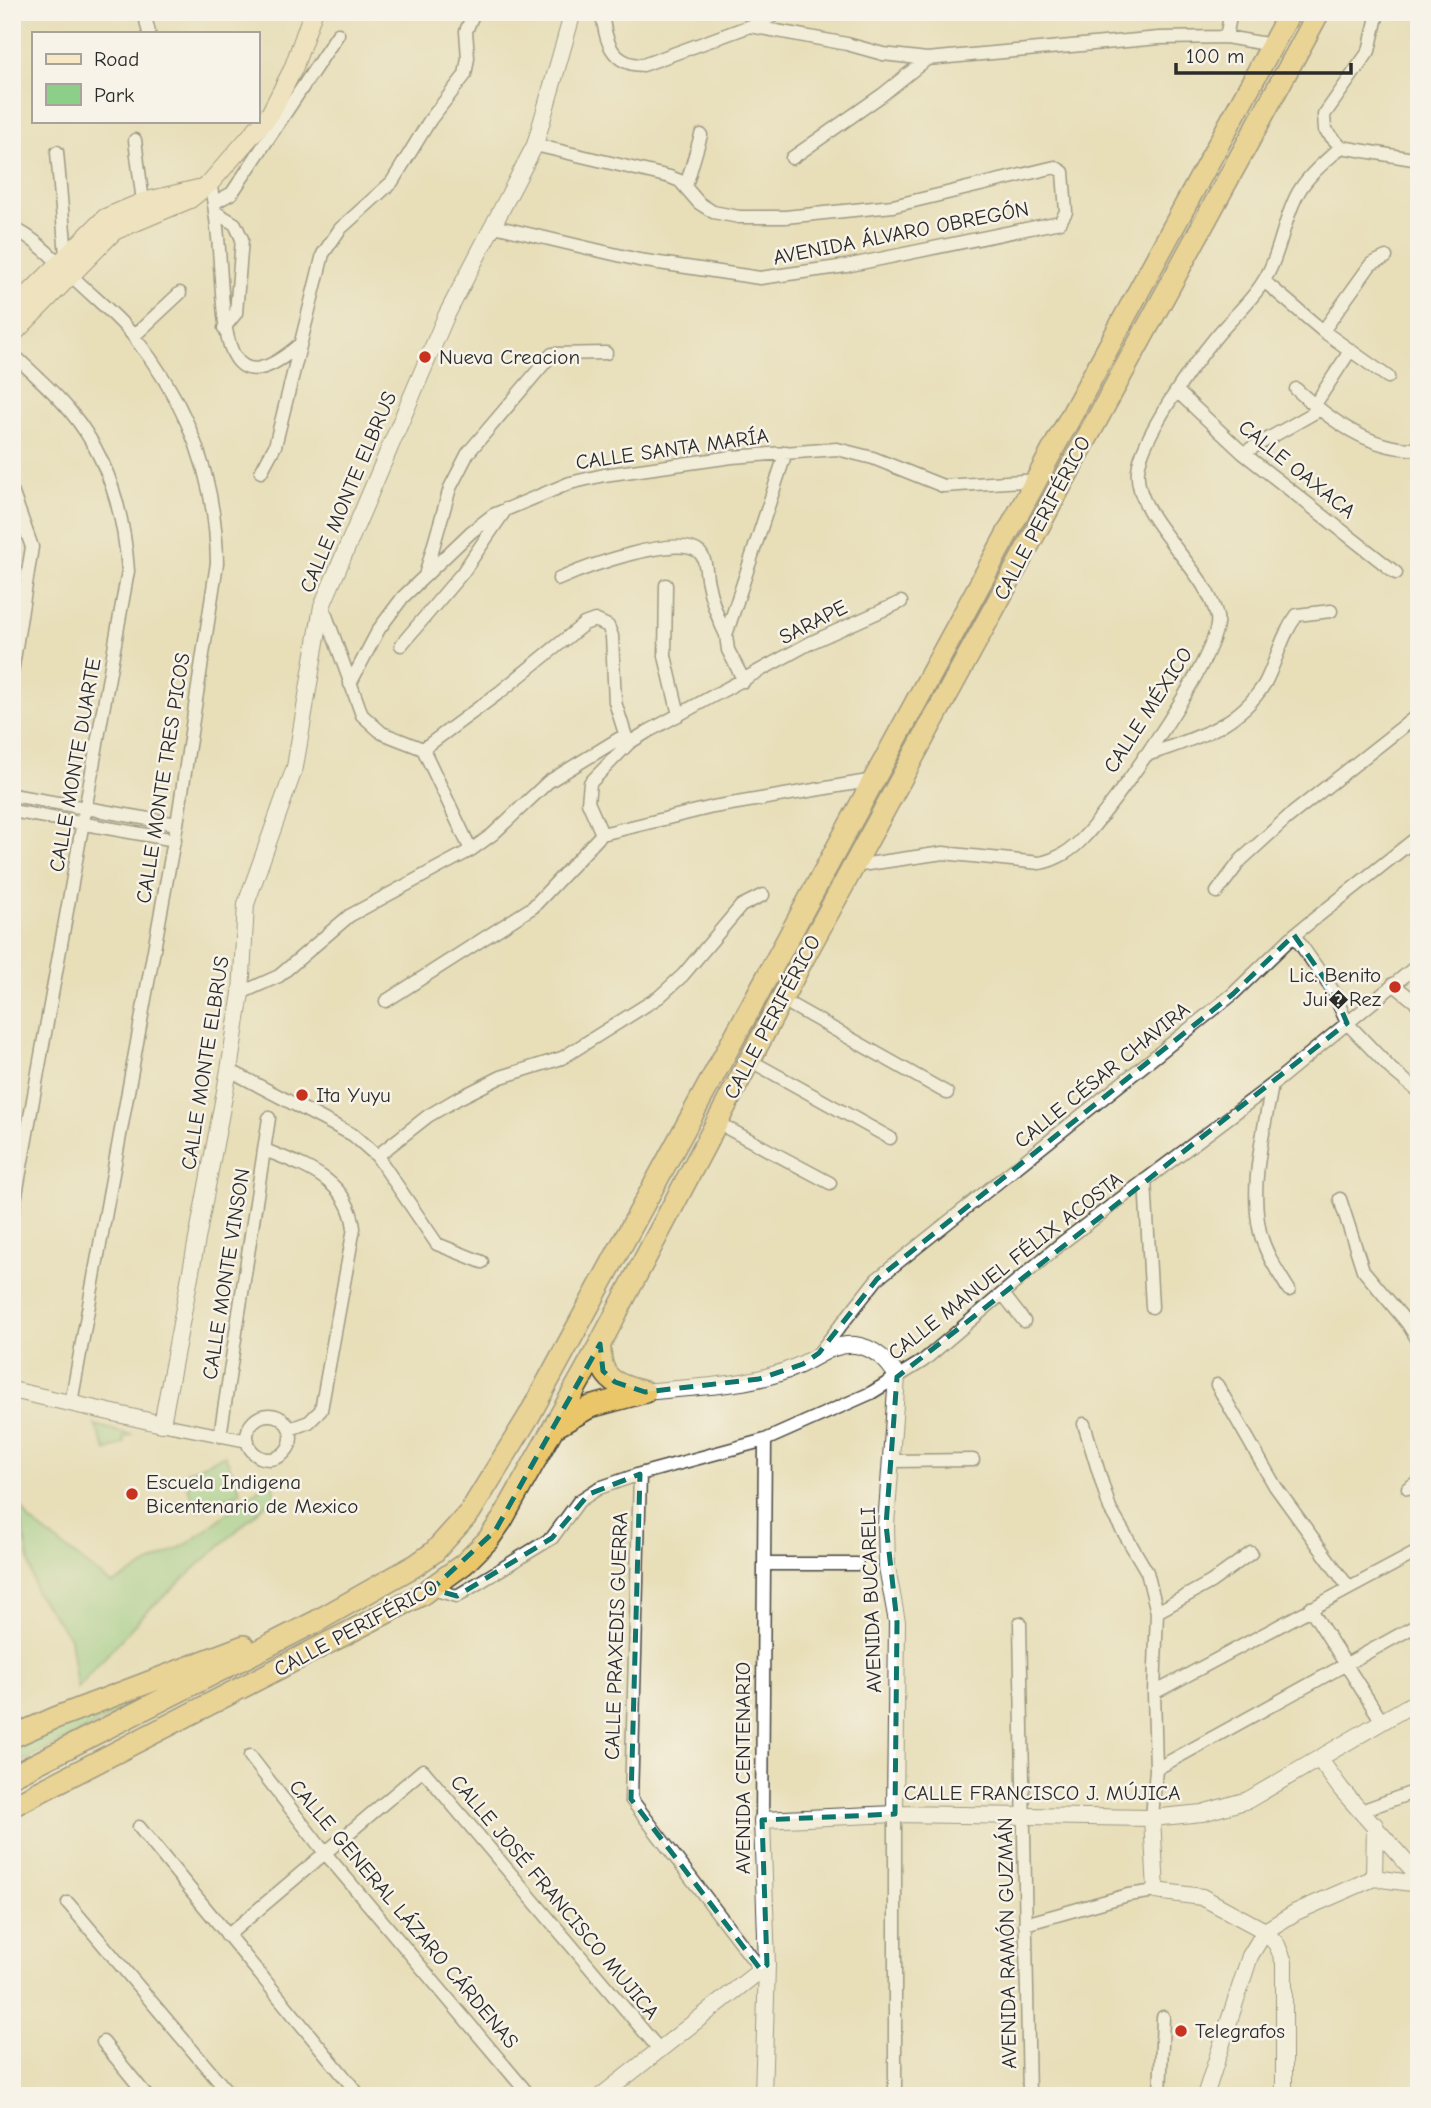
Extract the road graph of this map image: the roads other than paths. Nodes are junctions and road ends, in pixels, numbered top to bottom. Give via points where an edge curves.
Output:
1 (144, 12) edge
2 (313, 12) edge
3 (474, 12) edge
4 (573, 12) edge
5 (602, 12) edge
6 (782, 12) edge
7 (1231, 12) edge
8 (1290, 12) edge
9 (1319, 12) edge
10 (1378, 12) edge
11 (750, 26) junction
12 (149, 32) edge
13 (338, 34) dead end
14 (1226, 37) junction
15 (1272, 45) junction
16 (927, 59) junction
17 (701, 135) dead end
18 (135, 140) dead end
19 (535, 145) junction
20 (1341, 147) junction
21 (57, 152) dead end
22 (792, 158) dead end
23 (1419, 160) edge
24 (206, 186) junction
25 (686, 186) junction
26 (143, 202) junction
27 (215, 208) junction
28 (494, 226) junction
29 (12, 229) edge
30 (1386, 257) dead end
31 (65, 264) junction
32 (1264, 281) junction
33 (180, 293) dead end
34 (12, 311) edge
35 (224, 328) junction
36 (1323, 331) junction
37 (12, 335) edge
38 (134, 336) junction
39 (300, 343) junction
40 (1350, 351) junction
41 (12, 353) edge
42 (606, 353) dead end
43 (1388, 377) dead end
44 (1296, 389) dead end
45 (1178, 392) junction
46 (1317, 408) junction
47 (1419, 449) edge
48 (786, 452) junction
49 (1243, 453) junction
50 (261, 472) dead end
51 (1038, 480) junction
52 (12, 491) edge
53 (506, 509) junction
54 (1396, 573) dead end
55 (425, 575) junction
56 (559, 579) dead end
57 (666, 585) dead end
58 (901, 602) dead end
59 (322, 606) junction
60 (1331, 611) dead end
61 (726, 635) junction
62 (401, 645) dead end
63 (12, 673) edge
64 (744, 681) junction
65 (350, 684) junction
66 (1419, 714) edge
67 (679, 715) junction
68 (627, 739) junction
69 (423, 749) junction
70 (1143, 756) junction
71 (874, 780) junction
72 (12, 795) edge
73 (88, 809) junction
74 (12, 811) edge
75 (85, 824) junction
76 (177, 824) junction
77 (603, 834) junction
78 (1419, 836) edge
79 (175, 840) junction
80 (471, 850) junction
81 (854, 866) junction
82 (1217, 892) dead end
83 (763, 895) dead end
84 (1294, 935) junction
85 (803, 959) junction
86 (1419, 964) edge
87 (1393, 984) junction
88 (241, 993) junction
89 (386, 1001) dead end
90 (1419, 1005) edge
91 (793, 1006) junction
92 (1347, 1023) junction
93 (760, 1066) junction
94 (229, 1070) junction
95 (1272, 1085) junction
96 (1419, 1091) edge
97 (947, 1093) dead end
98 (269, 1118) dead end
99 (727, 1128) junction
100 (890, 1138) dead end
101 (265, 1150) junction
102 (377, 1156) junction
103 (1145, 1180) junction
104 (830, 1184) dead end
105 (676, 1197) junction
106 (1340, 1199) dead end
107 (12, 1217) edge
108 (482, 1262) dead end
109 (1289, 1290) dead end
110 (1003, 1294) junction
111 (1152, 1307) dead end
112 (1024, 1321) dead end
113 (1419, 1342) edge
114 (600, 1344) junction
115 (819, 1353) junction
116 (897, 1377) junction
117 (1217, 1385) dead end
118 (12, 1390) edge
119 (645, 1392) junction
120 (71, 1404) junction
121 (162, 1424) junction
122 (1084, 1424) dead end
123 (290, 1429) junction
124 (552, 1429) junction
125 (220, 1436) junction
126 (765, 1440) junction
127 (248, 1441) junction
128 (973, 1460) dead end
129 (892, 1461) junction
130 (640, 1474) junction
131 (1419, 1551) edge
132 (1251, 1553) dead end
133 (765, 1564) junction
134 (857, 1564) dead end
135 (1349, 1588) junction
136 (432, 1589) junction
137 (1310, 1608) junction
138 (1157, 1612) junction
139 (1020, 1623) dead end
140 (1419, 1624) edge
141 (297, 1632) junction
142 (1343, 1664) junction
143 (1154, 1693) junction
144 (1419, 1700) edge
145 (1381, 1720) junction
146 (12, 1737) edge
147 (250, 1756) dead end
148 (1320, 1760) junction
149 (1156, 1769) junction
150 (12, 1776) edge
151 (1419, 1790) edge
152 (12, 1806) edge
153 (1361, 1811) junction
154 (895, 1814) junction
155 (1024, 1817) junction
156 (1152, 1818) junction
157 (762, 1821) junction
158 (1375, 1825) junction
159 (139, 1827) dead end
160 (325, 1853) junction
161 (1419, 1877) edge
162 (1374, 1878) junction
163 (1419, 1884) edge
164 (1156, 1891) junction
165 (68, 1903) dead end
166 (1025, 1924) junction
167 (1265, 1931) junction
168 (227, 1936) junction
169 (764, 1968) junction
170 (1163, 2017) dead end
171 (103, 2042) dead end
172 (658, 2048) junction
173 (147, 2096) edge
174 (231, 2096) edge
175 (360, 2096) edge
176 (530, 2096) edge
177 (601, 2096) edge
178 (763, 2096) edge
179 (895, 2096) edge
180 (1029, 2096) edge
181 (1160, 2096) edge
182 (1205, 2096) edge
183 (1284, 2096) edge

1 - 12 street
2 - 24 main road via 271,114
3 - 39 street via 466,31 465,75 391,182 328,244
4 - 19 street, CALLE MONTE ELBRUS
5 - 11 street via 609,48 630,65 643,65
6 - 11 street
7 - 14 street
8 - 15 highway, CALLE PERIFÉRICO
9 - 81 highway, CALLE PERIFÉRICO
10 - 20 street via 1369,51 1325,115 1325,130
11 - 16 street
13 - 27 street via 232,193
14 - 15 street
14 - 16 street via 1104,41
15 - 51 highway, CALLE PERIFÉRICO
16 - 22 street
17 - 25 street
18 - 26 street
19 - 25 street via 670,177
19 - 28 street, CALLE MONTE ELBRUS
20 - 23 street
20 - 32 street, CALLE MÉXICO via 1305,181
21 - 31 street
24 - 26 main road
24 - 27 street
24 - 31 main road via 183,203 114,231
25 - 28 street, AVENIDA ÁLVARO OBREGÓN via 713,212 739,218 785,217 883,207 1055,167 1063,172 1065,217 1060,222 846,266 760,278 639,260
26 - 31 main road via 105,218
27 - 35 street
27 - 35 street via 235,224 242,239 236,313
28 - 59 street, CALLE MONTE ELBRUS via 446,316
29 - 31 street, CALLE MONTE TRES PICOS
30 - 36 street via 1371,264
31 - 34 main road
31 - 37 main road
31 - 38 street, CALLE MONTE TRES PICOS
32 - 36 street
32 - 45 street, CALLE MÉXICO via 1213,340
33 - 38 street
35 - 39 street via 234,357 250,366 272,364
36 - 40 street
38 - 76 street, CALLE MONTE TRES PICOS via 178,398 194,434 217,533 217,563
39 - 50 street via 275,446
40 - 43 street
40 - 46 street
41 - 73 street, CALLE MONTE DUARTE via 70,410 85,432 110,479 123,527 128,571
42 - 55 street via 552,354 478,438 450,488
44 - 46 street
45 - 49 street, CALLE OAXACA
45 - 70 street, CALLE MÉXICO via 1143,449 1140,490 1213,600 1218,621 1200,671
46 - 47 street via 1367,439
46 - 49 street
48 - 51 street, CALLE SANTA MARÍA via 855,452 943,486
48 - 53 street, CALLE SANTA MARÍA via 604,475 570,483
48 - 61 street
49 - 54 street, CALLE OAXACA
51 - 71 highway, CALLE PERIFÉRICO
52 - 63 street via 32,547
53 - 55 street, CALLE SANTA MARÍA via 471,532
53 - 62 street via 464,572
55 - 65 street, CALLE SANTA MARÍA via 379,629
56 - 61 street via 634,554 679,547 695,550 703,557 713,610
57 - 67 street via 665,656
58 - 64 street, SARAPE via 840,628
59 - 65 street
59 - 88 street, CALLE MONTE ELBRUS via 295,767 246,904
60 - 70 street via 1297,615 1284,631 1265,682 1224,726
61 - 64 street via 728,650
64 - 67 street, SARAPE
65 - 69 street via 371,727
66 - 82 street via 1287,818 1241,860
67 - 68 street, SARAPE
68 - 69 street via 615,702 612,636 608,626 595,620
68 - 77 street via 590,783 588,802
68 - 80 street via 548,782
69 - 80 street
70 - 81 street, CALLE MÉXICO via 1084,838 1054,860 1040,863 943,853
71 - 77 street via 713,807
71 - 141 highway, CALLE PERIFÉRICO via 528,1416 470,1512 416,1565
72 - 73 street
73 - 75 street, CALLE MONTE DUARTE
73 - 76 street
74 - 75 street
75 - 79 street
75 - 107 street, CALLE MONTE DUARTE
76 - 79 street, CALLE MONTE TRES PICOS
77 - 89 street via 533,907
78 - 84 street, CALLE CÉSAR CHAVIRA
79 - 120 street, CALLE MONTE TRES PICOS
80 - 88 street via 349,916 279,976
81 - 85 highway, CALLE PERIFÉRICO
83 - 102 street via 741,906 683,975 659,996 562,1058 501,1077 457,1099
84 - 92 street via 1333,991
84 - 115 street, CALLE CÉSAR CHAVIRA via 1233,995 877,1279
85 - 91 highway via 804,980
85 - 105 highway, CALLE PERIFÉRICO
86 - 87 street, CALLE MANUEL FÉLIX ACOSTA
87 - 90 street
87 - 92 street, CALLE MANUEL FÉLIX ACOSTA
88 - 94 street, CALLE MONTE ELBRUS
91 - 93 highway
91 - 97 street
92 - 95 street, CALLE MANUEL FÉLIX ACOSTA
92 - 96 street
93 - 99 highway
93 - 100 street
94 - 102 street via 353,1135
94 - 121 street, CALLE MONTE ELBRUS
95 - 103 street, CALLE MANUEL FÉLIX ACOSTA
95 - 109 street via 1256,1183 1260,1231
98 - 101 street, CALLE MONTE VINSON
99 - 104 street
99 - 105 highway via 697,1184
101 - 123 street via 326,1177 350,1212 354,1228 321,1410 309,1422
101 - 125 street, CALLE MONTE VINSON
102 - 108 street via 437,1244
103 - 110 street, CALLE MANUEL FÉLIX ACOSTA
103 - 111 street
105 - 114 highway, CALLE PERIFÉRICO
106 - 113 street via 1363,1270
110 - 112 street
110 - 116 street, CALLE MANUEL FÉLIX ACOSTA via 949,1341
114 - 119 highway via 600,1364 609,1378
114 - 124 highway, CALLE PERIFÉRICO
115 - 116 street via 857,1345 891,1366
115 - 119 street via 803,1364 760,1379
116 - 126 street, CALLE MANUEL FÉLIX ACOSTA via 872,1393
116 - 129 street, AVENIDA BUCARELI
117 - 135 street via 1275,1486
118 - 120 street
119 - 124 highway via 590,1407
120 - 121 street
121 - 125 street
122 - 138 street via 1110,1509 1147,1572
123 - 127 street via 281,1418 267,1415 249,1427
123 - 127 street via 290,1443 275,1458 255,1454
124 - 136 highway, CALLE PERIFÉRICO via 495,1531
125 - 127 street
126 - 130 street, CALLE MANUEL FÉLIX ACOSTA
126 - 133 street, AVENIDA CENTENARIO
128 - 129 street
129 - 154 street, AVENIDA BUCARELI via 887,1548 897,1622
130 - 136 street, CALLE MANUEL FÉLIX ACOSTA via 589,1494 552,1538 457,1596
130 - 169 street, CALLE PRAXEDIS GUERRA via 631,1799
131 - 135 street
132 - 138 street
133 - 134 street
133 - 157 street, AVENIDA CENTENARIO
135 - 137 street
136 - 152 highway, CALLE PERIFÉRICO
137 - 142 street
137 - 143 street
138 - 143 street
139 - 155 street, AVENIDA RAMÓN GUZMÁN
140 - 142 street
141 - 146 highway via 234,1649
141 - 150 highway, CALLE PERIFÉRICO
142 - 145 street
142 - 149 street
143 - 149 street
144 - 145 street, CALLE FRANCISCO J. MÚJICA
145 - 148 street, CALLE FRANCISCO J. MÚJICA
147 - 160 street, CALLE GENERAL LÁZARO CÁRDENAS
148 - 153 street
148 - 156 street, CALLE FRANCISCO J. MÚJICA via 1227,1808
149 - 156 street
151 - 153 street
153 - 158 street
154 - 155 street, CALLE FRANCISCO J. MÚJICA
154 - 157 street, CALLE FRANCISCO J. MÚJICA
154 - 179 street, AVENIDA BUCARELI
155 - 156 street, CALLE FRANCISCO J. MÚJICA
155 - 166 street, AVENIDA RAMÓN GUZMÁN
156 - 164 street
157 - 169 street, AVENIDA CENTENARIO
158 - 161 street
158 - 162 street
159 - 168 street
160 - 168 street
160 - 172 street, CALLE JOSÉ FRANCISCO MUJICA via 423,1770
160 - 176 street, CALLE GENERAL LÁZARO CÁRDENAS
162 - 163 street
162 - 167 street via 1296,1912
164 - 166 street
164 - 167 street via 1202,1898
165 - 174 street
166 - 180 street, AVENIDA RAMÓN GUZMÁN
167 - 182 street via 1250,1956
167 - 183 street via 1278,1945 1284,1962
168 - 175 street
169 - 172 street
169 - 178 street, AVENIDA CENTENARIO
170 - 181 street
171 - 173 street
172 - 177 street

